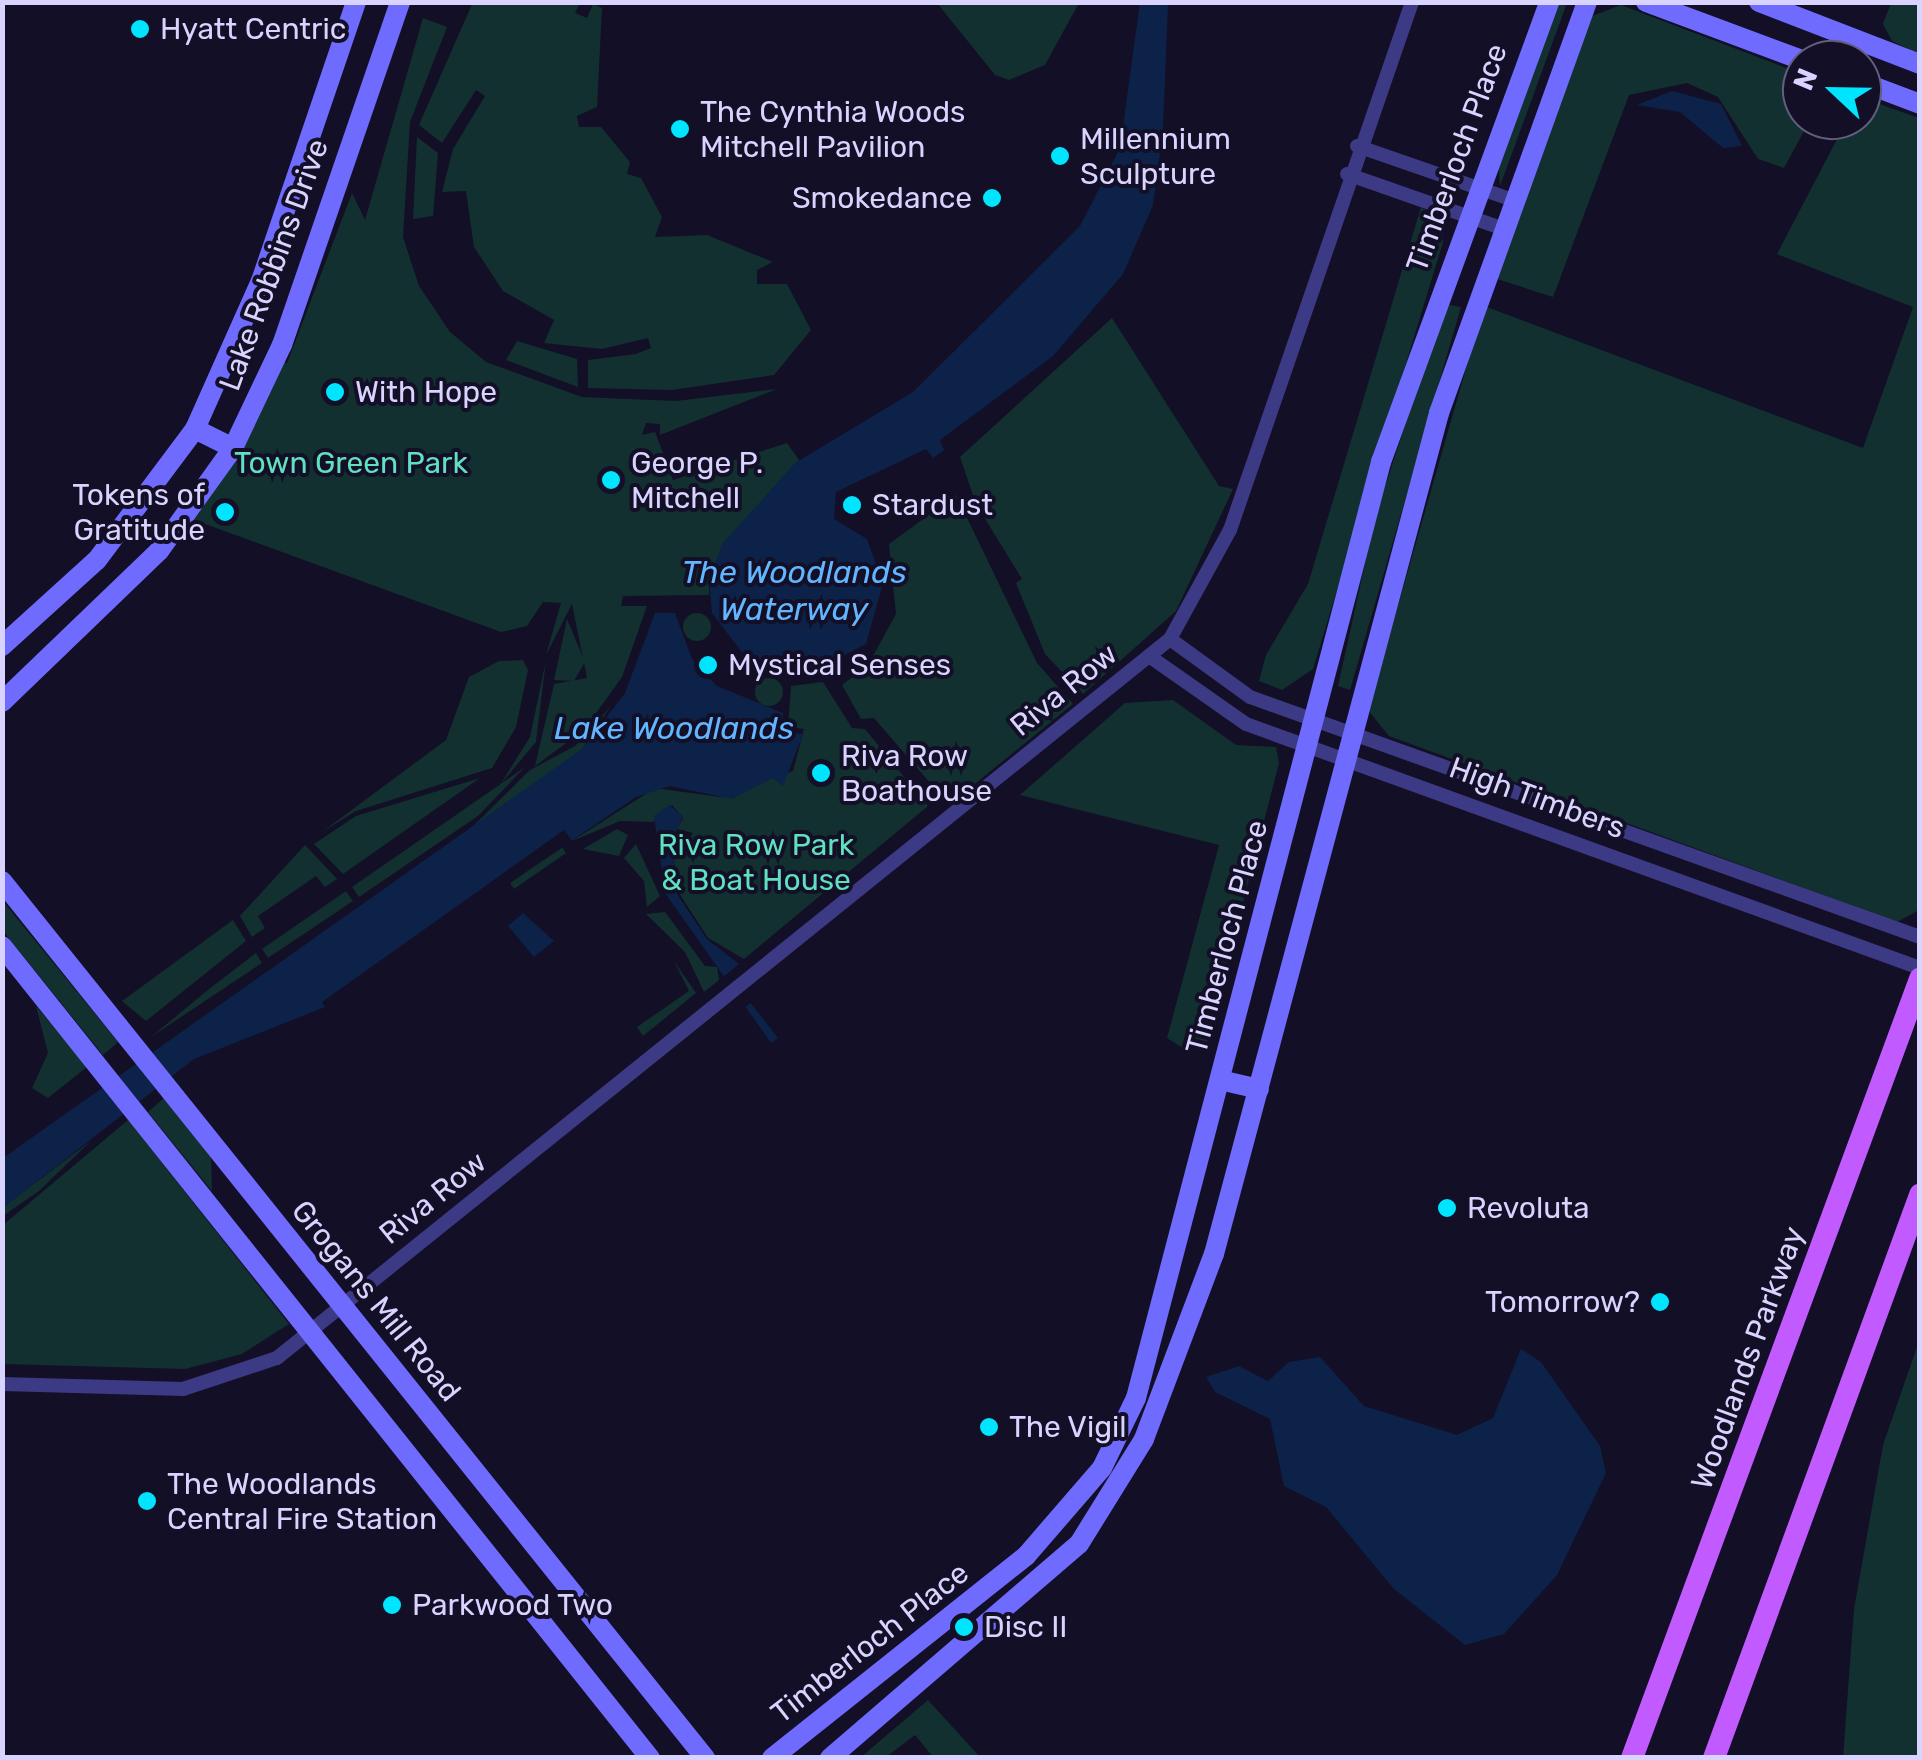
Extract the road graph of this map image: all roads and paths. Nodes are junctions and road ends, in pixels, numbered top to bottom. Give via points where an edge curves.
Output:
1 (356, 2) edge
2 (400, 2) edge
3 (1412, 2) edge
4 (1548, 2) edge
5 (1587, 2) edge
6 (1646, 2) edge
7 (1759, 2) edge
8 (1838, 40) edge
9 (1782, 53) edge
10 (1882, 56) edge
11 (1920, 64) edge
12 (1882, 90) edge
13 (1920, 104) edge
14 (1357, 146) junction
15 (1347, 174) junction
16 (1476, 188) junction
17 (1510, 199) junction
18 (1466, 215) junction
19 (1501, 228) junction
20 (1443, 279) junction
21 (1479, 291) junction
22 (195, 429) junction
23 (233, 448) junction
24 (80, 578) junction
25 (105, 606) junction
26 (1170, 638) junction
27 (2, 646) edge
28 (1150, 656) junction
29 (2, 702) edge
30 (1314, 716) junction
31 (1352, 727) junction
32 (1308, 747) junction
33 (1344, 756) junction
34 (2, 881) edge
35 (1920, 937) edge
36 (2, 946) edge
37 (1920, 968) edge
38 (1920, 980) edge
39 (1220, 1080) junction
40 (1259, 1089) junction
41 (1920, 1194) edge
42 (342, 1308) junction
43 (308, 1335) junction
44 (2, 1384) edge
45 (1021, 1560) junction
46 (1039, 1582) junction
47 (650, 1758) edge
48 (704, 1758) edge
49 (772, 1758) edge
50 (830, 1758) edge
51 (1632, 1758) edge
52 (1714, 1758) edge

1 - 22 street, Lake Robbins Drive via 261,281
2 - 23 street, Lake Robbins Drive via 282,344
3 - 14 street, Riva Row
4 - 16 street, Timberloch Place
5 - 17 street, Timberloch Place
6 - 9 street
7 - 8 street
10 - 11 street
12 - 13 street
14 - 15 street, Riva Row
14 - 16 street
15 - 18 street
15 - 26 street, Riva Row via 1230,530
16 - 17 street
16 - 18 street, Timberloch Place
17 - 19 street, Timberloch Place
18 - 19 street
18 - 20 street, Timberloch Place
19 - 21 street, Timberloch Place
20 - 21 street
20 - 30 street, Timberloch Place via 1382,462
21 - 31 street, Timberloch Place
22 - 23 street
22 - 24 street, Lake Robbins Drive
23 - 25 street, Lake Robbins Drive via 159,551
24 - 25 street
24 - 27 street, Lake Robbins Drive
25 - 29 street, Lake Robbins Drive
26 - 28 street, Riva Row
26 - 30 street, High Timbers via 1230,686
28 - 32 street, High Timbers via 1207,702
28 - 42 street, Riva Row
30 - 31 street, High Timbers
30 - 32 street, Timberloch Place
31 - 33 street, Timberloch Place
31 - 35 street, High Timbers
32 - 33 street, High Timbers
32 - 39 street, Timberloch Place
33 - 37 street, High Timbers
33 - 40 street, Timberloch Place
34 - 42 street, Grogans Mill Road
36 - 43 street
38 - 51 main road, Woodlands Parkway
39 - 40 street
39 - 45 street, Timberloch Place via 1136,1398 1102,1468
40 - 46 street, Timberloch Place via 1202,1293 1144,1439 1094,1527
41 - 52 main road
42 - 43 street, Riva Row
42 - 48 street, Grogans Mill Road
43 - 44 street, Riva Row via 252,1371 194,1388
43 - 47 street
45 - 46 street
45 - 49 street, Timberloch Place
46 - 50 street, Timberloch Place

